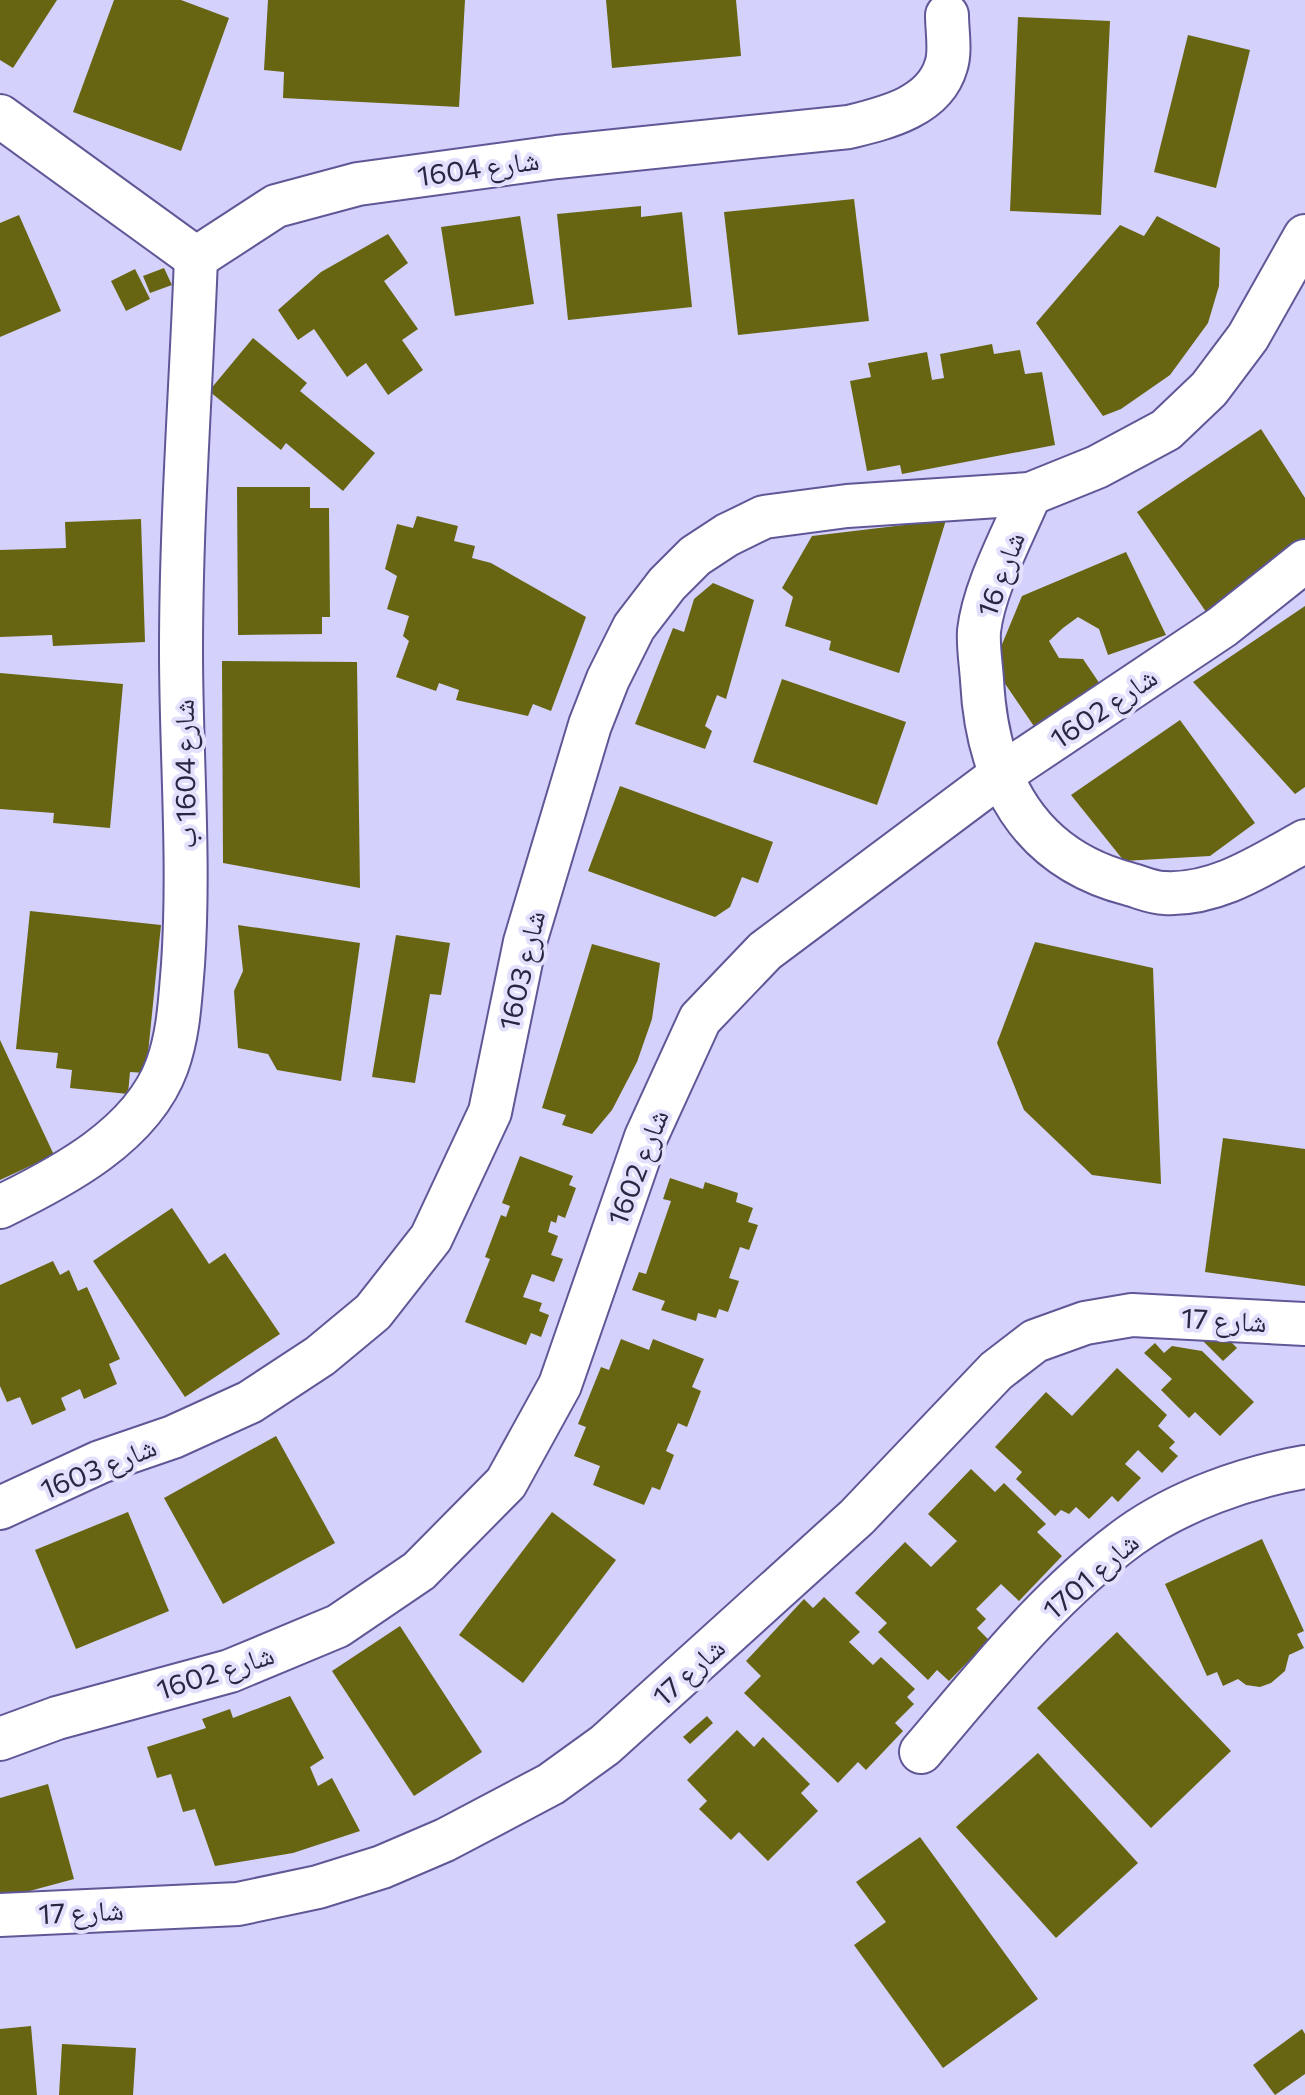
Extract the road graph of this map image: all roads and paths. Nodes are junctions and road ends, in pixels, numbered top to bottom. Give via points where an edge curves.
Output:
1 (947, 15) dead end
2 (0, 116) edge
3 (1305, 236) edge
4 (196, 258) junction
5 (1030, 494) junction
6 (1305, 561) edge
7 (999, 776) junction
8 (1305, 841) edge
9 (0, 1207) edge
10 (1305, 1324) edge
11 (1305, 1467) edge
12 (0, 1508) edge
13 (0, 1739) edge
14 (921, 1752) dead end
15 (0, 1915) edge

1 - 4 street, شارع 1604 via 947,64 936,87 891,116 849,127 358,184 276,206
2 - 4 street
3 - 5 street, شارع 16 via 1248,337 1209,389 1166,430 1097,467
4 - 9 street, شارع 1604 ب via 181,649 187,904 179,1019 167,1066 152,1095 127,1123 50,1183
5 - 7 street, شارع 16 via 979,631 983,700
5 - 12 street, شارع 1603 via 764,517 695,556 634,627 590,725 525,942 490,1112 431,1238 373,1312 320,1356 250,1402
6 - 7 street, شارع 1602 via 1222,627
7 - 8 street, شارع 16 via 1050,848 1092,873 1164,893 1209,888 1242,877
7 - 13 street, شارع 1602 via 765,951 700,1019 646,1137 560,1385 506,1483 419,1571 338,1626 230,1671
10 - 15 street, شارع 17 via 1132,1315 1085,1323 1035,1341 996,1371 857,1517 605,1745 551,1784 445,1840 318,1887 238,1904
11 - 14 street, شارع 1701 via 1223,1490 1130,1536 993,1667

